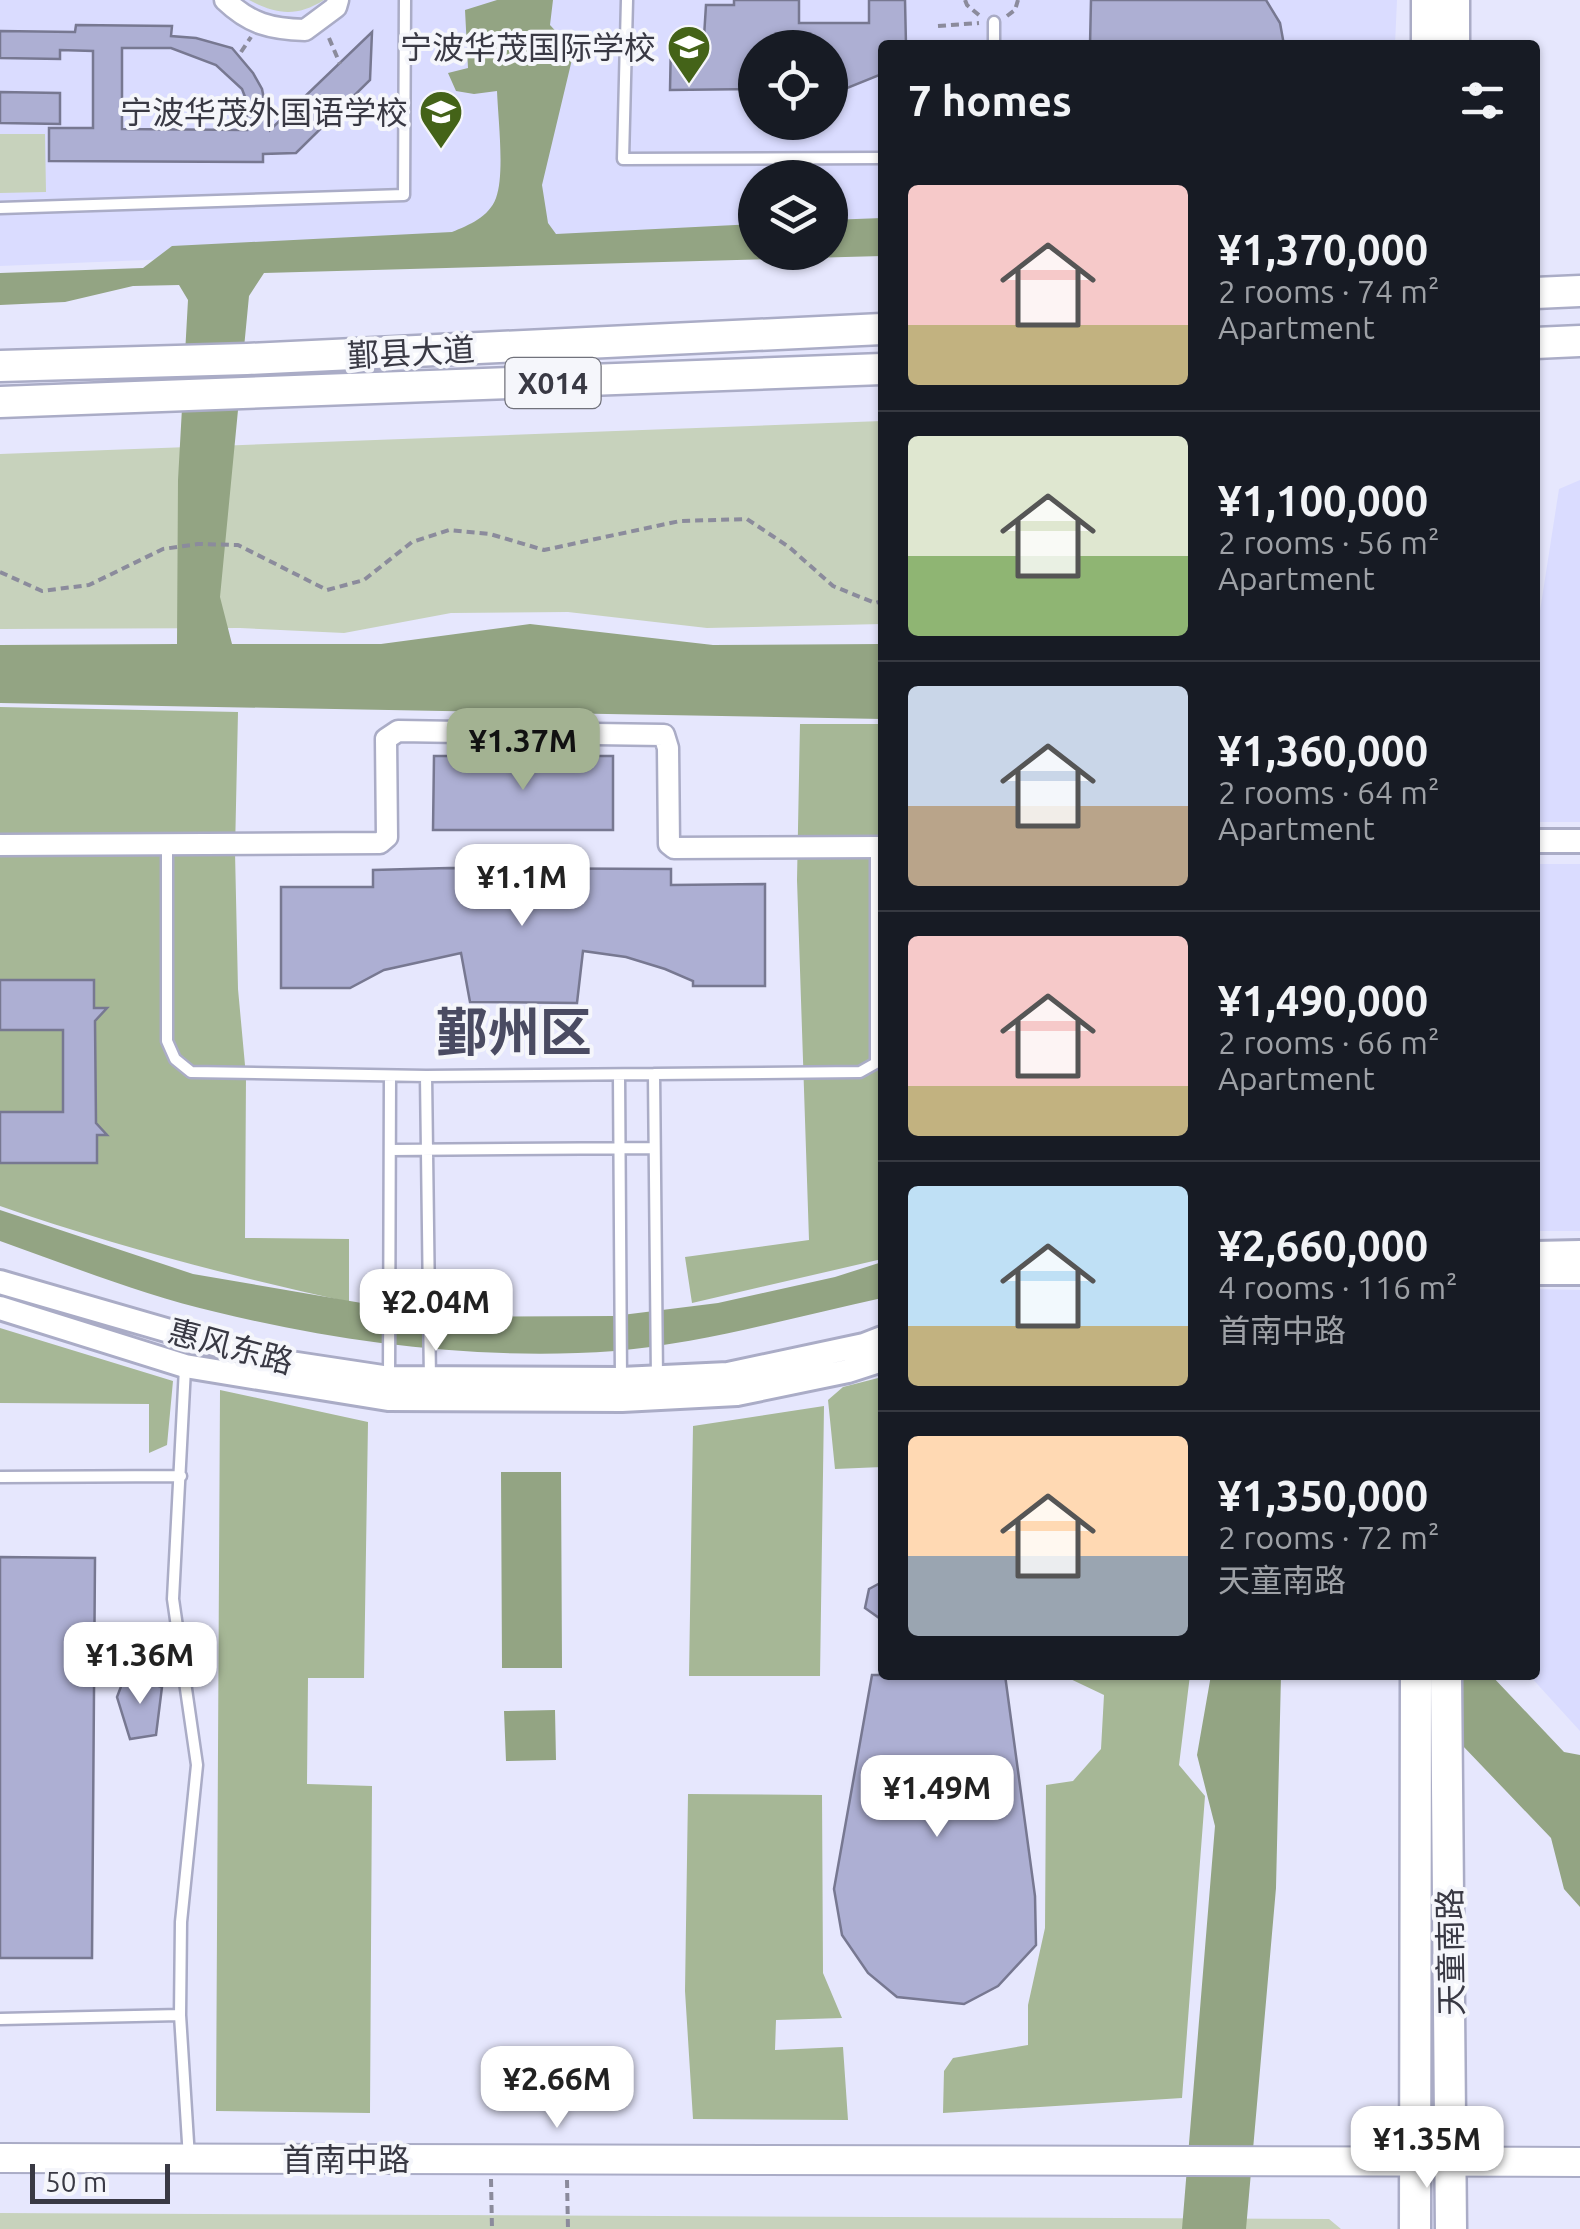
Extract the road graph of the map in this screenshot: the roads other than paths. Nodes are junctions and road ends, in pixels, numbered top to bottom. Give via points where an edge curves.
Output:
1 (225, 0) edge
2 (338, 0) edge
3 (405, 0) edge
4 (627, 0) edge
5 (1427, 0) edge
6 (1454, 0) edge
7 (994, 22) road end
8 (994, 40) edge
9 (1427, 40) edge
10 (1454, 40) edge
11 (878, 158) edge
12 (0, 208) edge
13 (1580, 291) edge
14 (1540, 293) edge
15 (878, 329) edge
16 (1580, 341) edge
17 (1540, 342) edge
18 (0, 366) edge
19 (878, 369) edge
20 (0, 402) edge
21 (1540, 840) edge
22 (1580, 841) edge
23 (168, 844) junction
24 (0, 845) edge
25 (878, 847) edge
26 (878, 919) edge
27 (654, 1074) junction
28 (619, 1075) junction
29 (390, 1076) junction
30 (426, 1076) junction
31 (620, 1148) junction
32 (654, 1148) junction
33 (390, 1150) junction
34 (427, 1150) junction
35 (1540, 1252) edge
36 (1580, 1252) edge
37 (1540, 1273) edge
38 (1580, 1273) edge
39 (0, 1282) edge
40 (0, 1308) edge
41 (878, 1340) edge
42 (878, 1361) edge
43 (185, 1366) junction
44 (388, 1388) junction
45 (658, 1389) junction
46 (430, 1390) junction
47 (621, 1390) junction
48 (181, 1476) junction
49 (0, 1477) edge
50 (1416, 1680) edge
51 (1446, 1680) edge
52 (180, 2016) junction
53 (0, 2019) edge
54 (0, 2158) edge
55 (189, 2158) junction
56 (1417, 2162) junction
57 (1452, 2162) junction
58 (1580, 2162) edge
59 (1416, 2229) edge
60 (1451, 2229) edge

1 - 2 street via 241,16 270,28 305,30
3 - 12 lane via 404,195
4 - 11 lane via 622,159
5 - 9 main road
6 - 10 main road
7 - 8 lane
13 - 14 main road
15 - 18 main road, 鄞县大道 / X014
16 - 17 main road
19 - 20 main road, 鄞县大道 / X014
21 - 22 street
23 - 24 street
23 - 25 street via 380,843 387,836 386,739 398,730 664,735 674,848
23 - 29 lane via 168,1041 175,1059 191,1072
26 - 27 lane via 876,1063 860,1072
27 - 28 lane
27 - 32 lane
28 - 30 lane
28 - 31 lane
29 - 30 lane
29 - 33 lane
30 - 34 lane
31 - 32 lane
31 - 34 lane
31 - 47 lane
32 - 45 lane
33 - 34 lane
33 - 44 lane
34 - 46 lane
35 - 36 street
37 - 38 street
39 - 44 street, 惠风东路
40 - 43 street, 惠风东路
41 - 45 street, 惠风东路
42 - 45 street, 惠风东路 via 737,1394
43 - 44 street, 惠风东路
43 - 48 lane
44 - 46 street, 惠风东路
45 - 47 street, 惠风东路
46 - 47 street, 惠风东路
48 - 49 lane
48 - 52 lane via 172,1598 197,1765 181,1922
50 - 56 main road, 天童南路
51 - 57 main road, 天童南路
52 - 53 lane
52 - 55 lane
54 - 55 main road, 首南中路
55 - 56 main road, 首南中路
56 - 57 main road
56 - 59 main road, 天童南路
57 - 58 main road
57 - 60 main road, 天童南路

